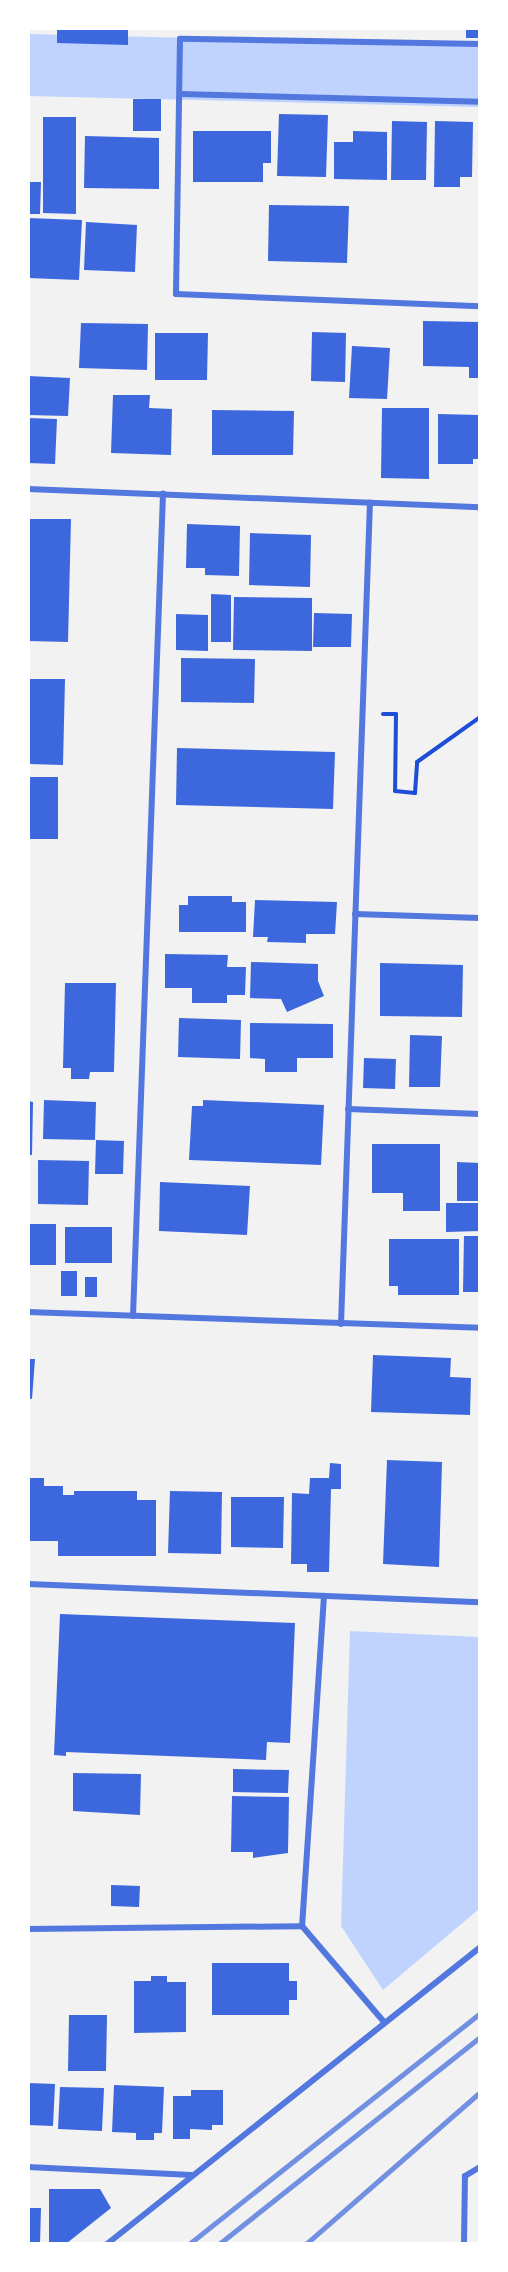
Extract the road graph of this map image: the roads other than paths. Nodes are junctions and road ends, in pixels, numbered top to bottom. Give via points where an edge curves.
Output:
1 (480, 45) edge
2 (180, 94) junction
3 (480, 102) edge
4 (480, 306) edge
5 (28, 489) edge
6 (163, 494) junction
7 (370, 503) junction
8 (480, 507) edge
9 (355, 914) junction
10 (480, 918) edge
11 (348, 1109) junction
12 (480, 1114) edge
13 (28, 1312) edge
14 (133, 1316) junction
15 (341, 1323) junction
16 (480, 1328) edge
17 (28, 1584) edge
18 (324, 1596) junction
19 (480, 1602) edge
20 (302, 1926) junction
21 (28, 1929) edge
22 (480, 1947) edge
23 (383, 2021) junction
24 (28, 2167) edge
25 (480, 2167) edge
26 (192, 2175) junction
27 (107, 2244) edge
28 (464, 2244) edge

1 - 2 street via 180,39
2 - 3 street
2 - 4 street via 176,294
5 - 6 street
6 - 7 street
6 - 14 street
7 - 8 street
7 - 9 street
9 - 10 street
9 - 11 street
11 - 12 street
11 - 15 street
13 - 14 street
14 - 15 street
15 - 16 street
17 - 18 street
18 - 19 street
18 - 20 street
20 - 21 street
20 - 23 street
22 - 23 street
23 - 26 street
24 - 26 street
25 - 28 street via 465,2176
26 - 27 street

